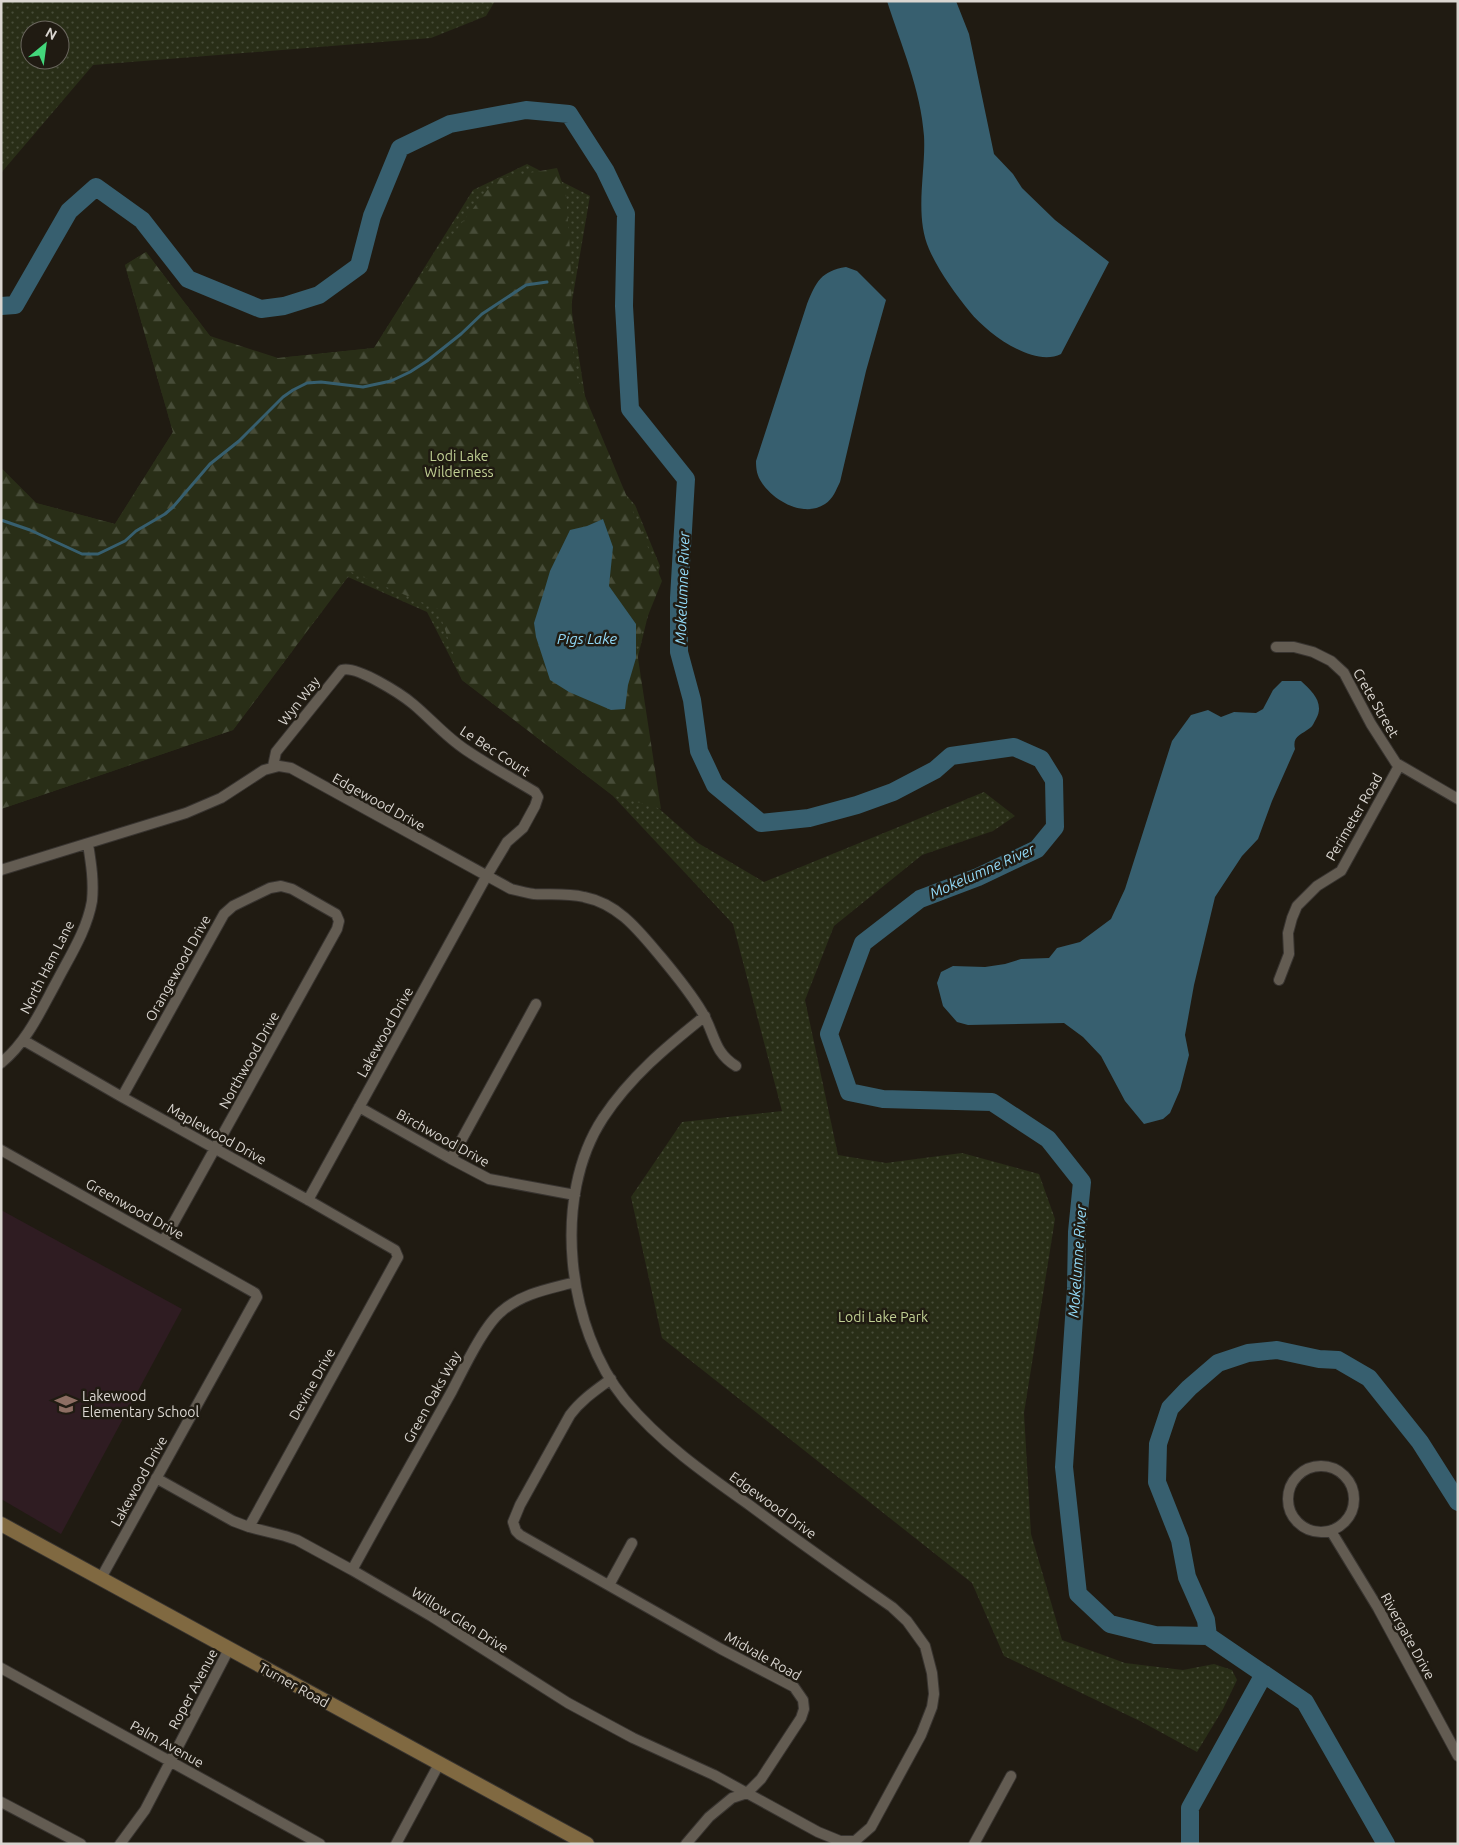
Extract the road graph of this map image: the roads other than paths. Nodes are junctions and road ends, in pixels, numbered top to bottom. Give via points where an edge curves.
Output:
1 (1276, 647) dead end
2 (359, 672) joint
3 (273, 766) junction
4 (1399, 766) junction
5 (1458, 799) edge
6 (88, 844) junction
7 (1, 870) edge
8 (486, 877) junction
9 (338, 917) joint
10 (1279, 980) dead end
11 (536, 1004) dead end
12 (704, 1016) junction
13 (24, 1040) junction
14 (1, 1063) edge
15 (736, 1066) dead end
16 (122, 1097) junction
17 (360, 1107) junction
18 (215, 1148) junction
19 (1, 1150) edge
20 (451, 1160) junction
21 (575, 1195) junction
22 (308, 1200) junction
23 (164, 1240) junction
24 (397, 1253) joint
25 (575, 1282) junction
26 (255, 1293) joint
27 (611, 1379) junction
28 (156, 1478) junction
29 (1, 1524) edge
30 (249, 1527) junction
31 (1331, 1531) junction
32 (632, 1543) dead end
33 (352, 1570) junction
34 (101, 1578) junction
35 (608, 1585) junction
36 (229, 1649) junction
37 (1, 1668) edge
38 (1458, 1756) edge
39 (170, 1761) junction
40 (439, 1764) junction
41 (1011, 1776) dead end
42 (747, 1793) junction
43 (1, 1802) edge
44 (81, 1844) edge
45 (120, 1844) edge
46 (320, 1844) edge
47 (396, 1844) edge
48 (587, 1844) edge
49 (686, 1844) edge
50 (974, 1844) edge

1 - 4 street, Crete Street via 1294,646 1313,652 1331,661 1344,673 1371,724
2 - 3 street, Wyn Way via 347,668 342,670 276,752
2 - 8 street, Le Bec Court via 413,704 464,749 535,792 538,797 535,806 523,828 507,842
3 - 6 street via 222,798
3 - 8 street, Edgewood Drive via 291,768
4 - 5 street, Crete Street
4 - 10 street, Perimeter Road via 1341,871 1317,886 1297,906 1288,933 1289,954
6 - 7 street
6 - 13 street, North Ham Lane via 93,876 88,917 77,944
8 - 12 street, Edgewood Drive via 511,889 534,894 584,897 618,912 632,923 689,990
8 - 17 street, Lakewood Drive
9 - 16 street, Orangewood Drive via 292,889 281,886 270,888 228,910
9 - 18 street, Northwood Drive via 337,928
11 - 20 street
12 - 15 street, Edgewood Drive via 720,1052
12 - 21 street, Edgewood Drive via 658,1053 622,1090 601,1120 587,1149
13 - 14 street, North Ham Lane
13 - 16 street, Maplewood Drive
16 - 18 street, Maplewood Drive
17 - 20 street, Birchwood Drive
17 - 22 street, Lakewood Drive
18 - 22 street, Maplewood Drive
18 - 23 street, Northwood Drive
19 - 23 street, Greenwood Drive
20 - 21 street, Birchwood Drive via 489,1179
21 - 25 street, Edgewood Drive via 572,1243
22 - 24 street, Maplewood Drive
23 - 26 street, Greenwood Drive
24 - 30 street, Devine Drive via 398,1257
25 - 27 street, Edgewood Drive via 584,1319
25 - 33 street, Green Oaks Way via 533,1292 500,1312 465,1366
26 - 28 street, Lakewood Drive via 257,1297
27 - 35 street, Midvale Road via 588,1395 570,1415 513,1522 520,1536
27 - 42 street, Edgewood Drive via 643,1420 690,1462 892,1607 907,1621 929,1656 934,1694 932,1707 871,1827 855,1841 840,1841 818,1832
28 - 30 street, Willow Glen Drive
28 - 34 street, Lakewood Drive
29 - 34 main road, Turner Road
30 - 33 street, Willow Glen Drive via 297,1540
31 - 31 street via 1349,1518 1354,1506 1354,1492 1339,1470 1313,1466 1294,1479 1288,1492 1288,1504 1299,1525 1315,1532
31 - 38 street, Rivergate Drive via 1378,1608
32 - 35 street
33 - 42 street, Willow Glen Drive via 568,1703
34 - 36 main road, Turner Road
35 - 42 street, Midvale Road via 800,1693 804,1709 801,1718 761,1779
36 - 39 street, Roper Avenue
36 - 40 main road, Turner Road
37 - 39 street, Palm Avenue
39 - 45 street, Roper Avenue via 145,1810
39 - 46 street, Palm Avenue
40 - 47 street
40 - 48 main road, Turner Road
41 - 50 street
42 - 49 street via 732,1798 708,1817
43 - 44 street

